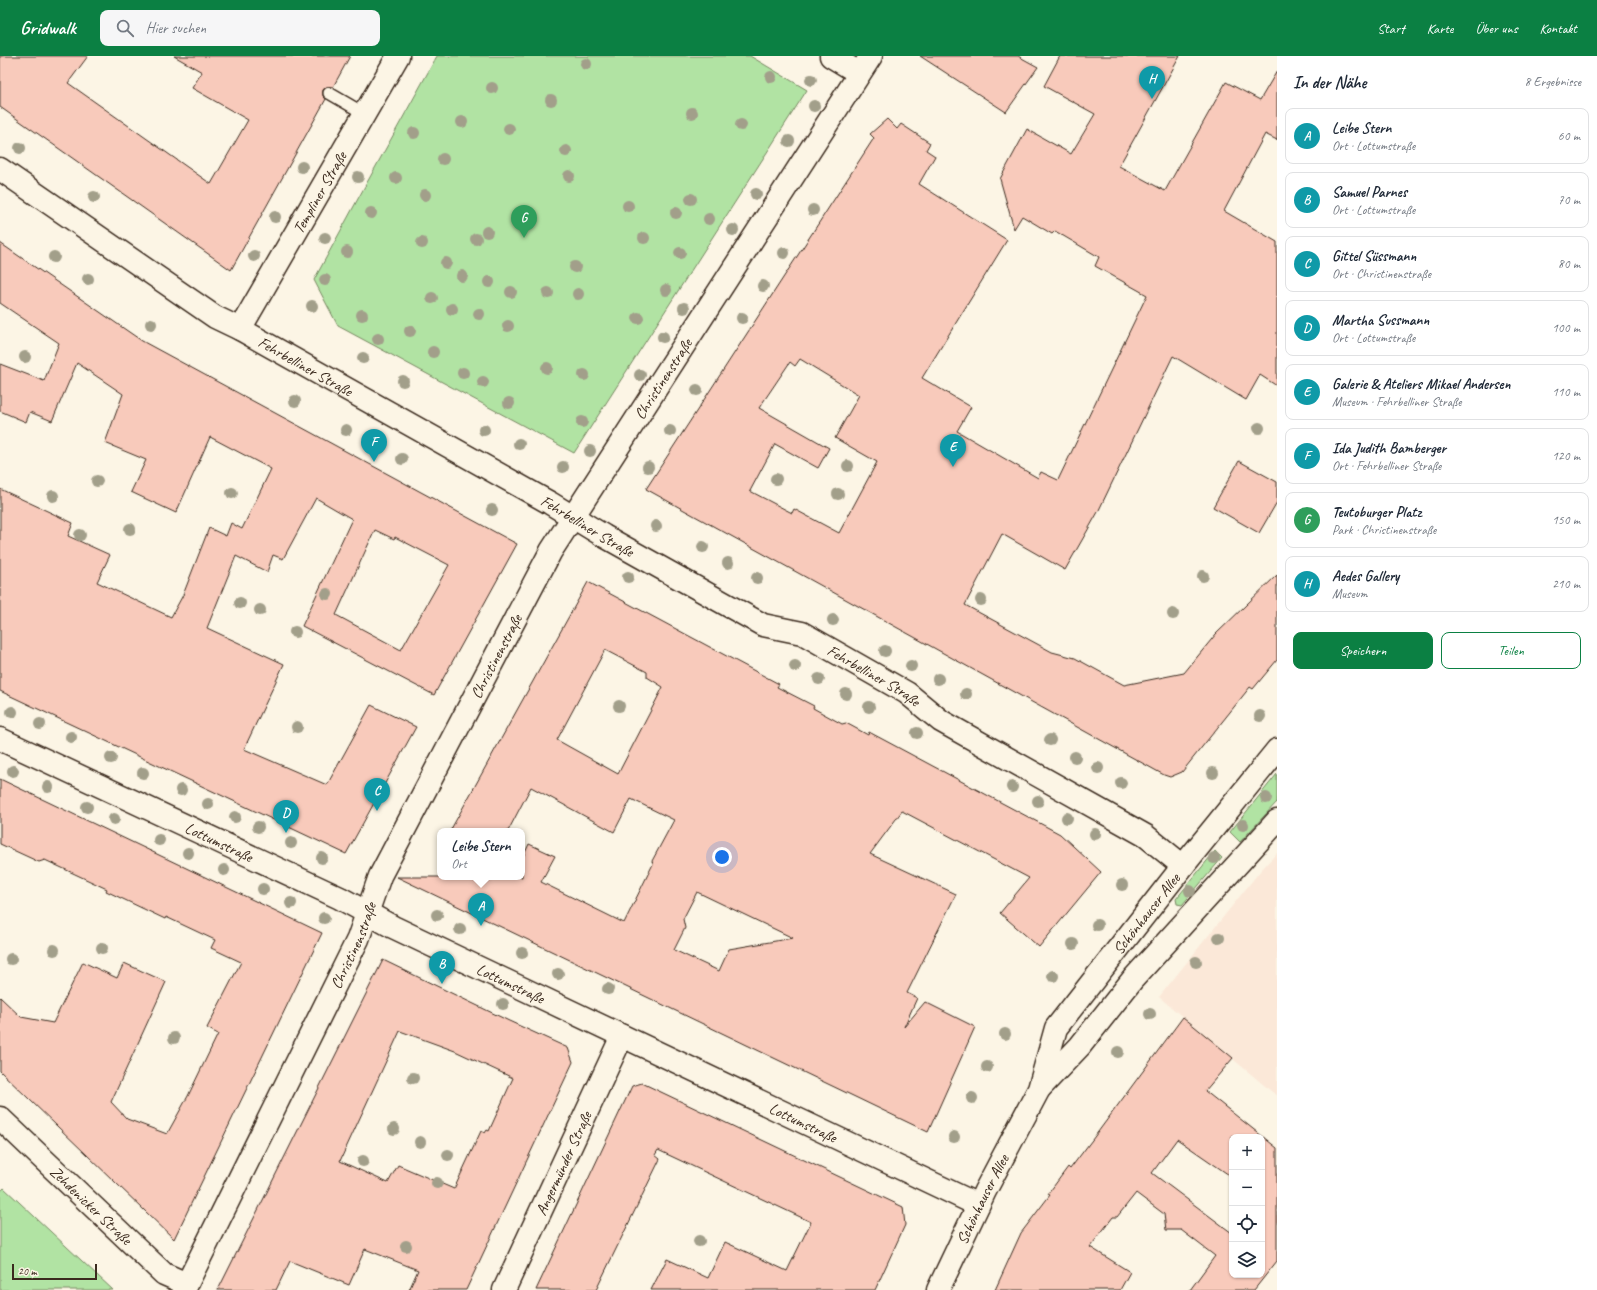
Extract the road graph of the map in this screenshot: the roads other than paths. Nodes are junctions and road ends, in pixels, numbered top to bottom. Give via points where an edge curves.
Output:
1 (398, 56) edge
2 (831, 56) edge
3 (865, 64) edge
4 (330, 93) dead end
5 (365, 114) junction
6 (0, 169) edge
7 (240, 329) junction
8 (573, 517) junction
9 (0, 739) edge
10 (1277, 750) edge
11 (1277, 821) edge
12 (1183, 866) junction
13 (367, 913) junction
14 (622, 1036) junction
15 (1039, 1088) junction
16 (0, 1118) edge
17 (978, 1205) junction
18 (185, 1287) edge
19 (504, 1290) edge
20 (938, 1290) edge

1 - 5 street, Templiner Straße
2 - 3 street
3 - 8 street, Christinenstraße
4 - 5 lane
5 - 7 street, Templiner Straße
6 - 7 street, Fehrbelliner Straße via 215,318
7 - 8 street, Fehrbelliner Straße
8 - 12 street, Fehrbelliner Straße via 763,625 802,633 907,693 941,721 1146,836
8 - 13 street, Christinenstraße via 551,551 380,876
9 - 13 street, Lottumstraße
10 - 12 street, Schönhauser Allee
11 - 15 street, Schönhauser Allee via 1133,979 1080,1046
12 - 15 street, Schönhauser Allee via 1056,1028
13 - 14 street, Lottumstraße
13 - 18 street, Christinenstraße via 358,939
14 - 17 street, Lottumstraße
14 - 19 street, Angermünder Straße
15 - 17 street, Schönhauser Allee
16 - 18 street, Zehdenicker Straße via 164,1274
17 - 20 street, Schönhauser Allee

